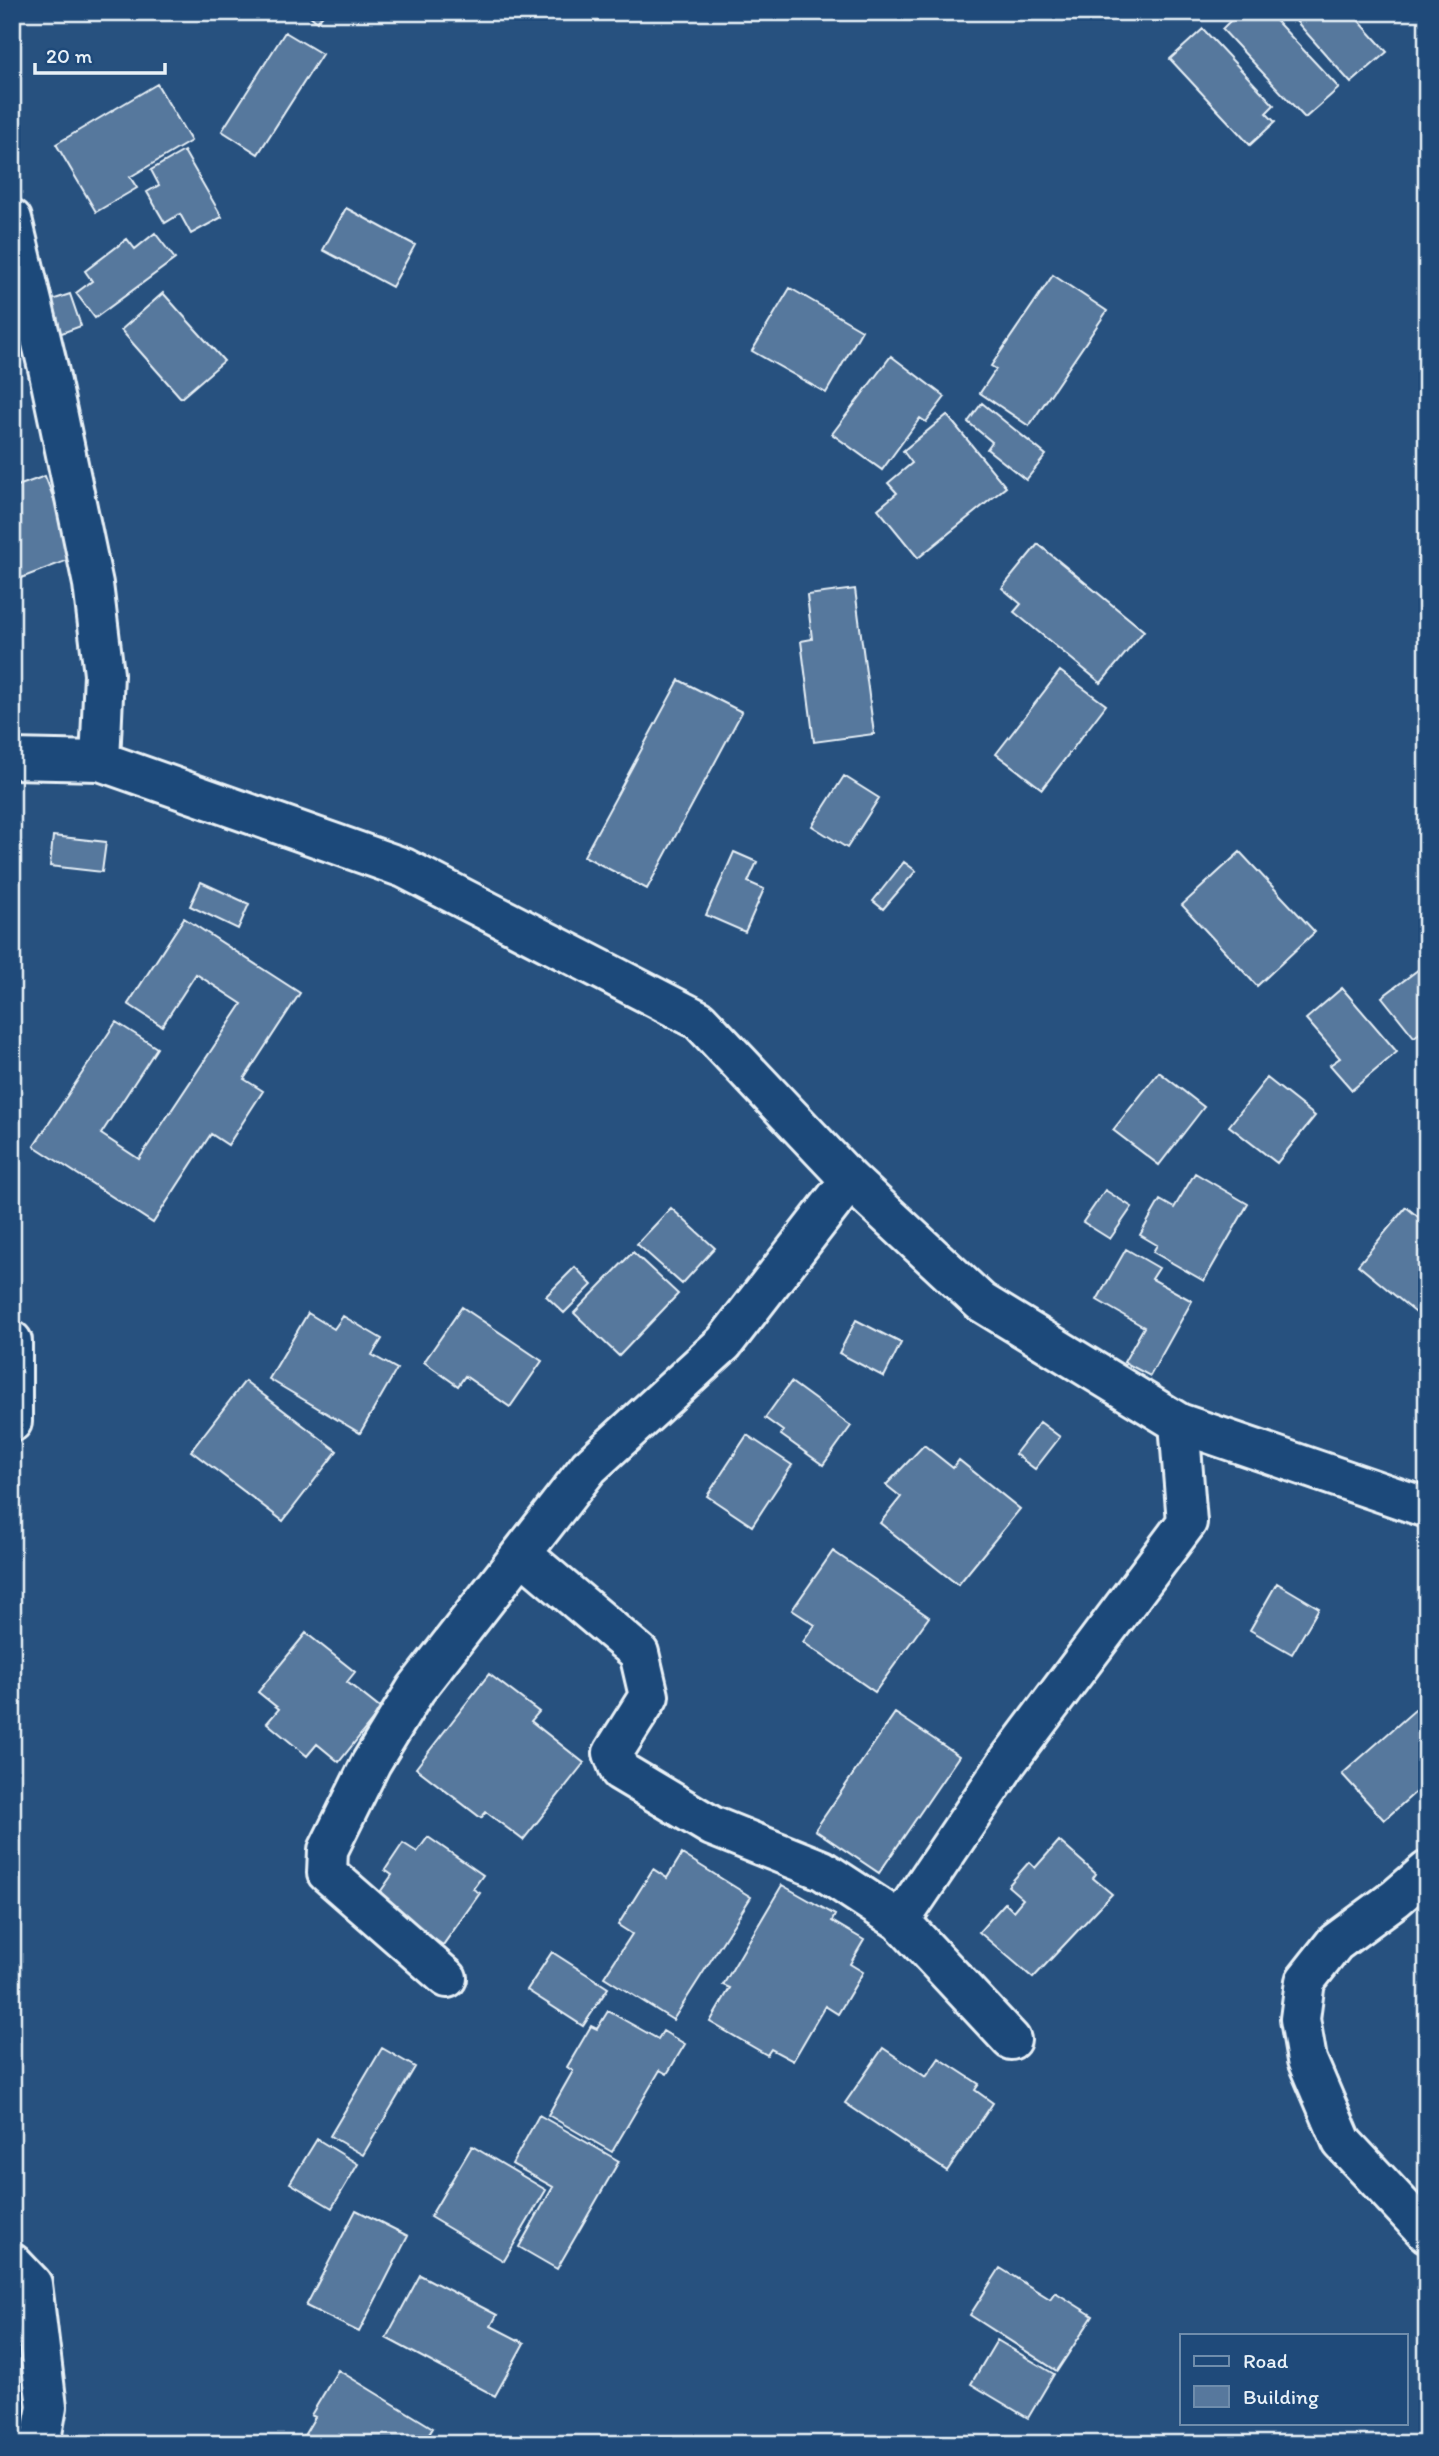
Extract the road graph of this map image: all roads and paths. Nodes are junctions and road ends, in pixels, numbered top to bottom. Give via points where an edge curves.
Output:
1 (12, 219) edge
2 (12, 759) edge
3 (100, 761) junction
4 (850, 1180) junction
5 (12, 1341) edge
6 (12, 1422) edge
7 (1180, 1423) junction
8 (1427, 1508) edge
9 (523, 1555) junction
10 (1427, 1871) edge
11 (900, 1922) junction
12 (447, 1978) dead end
13 (1011, 2040) dead end
14 (1427, 2233) edge
15 (12, 2263) edge
16 (40, 2444) edge

1 - 3 street via 93,584 104,674
2 - 3 street
3 - 4 street via 404,868 699,1020
4 - 7 street via 981,1302
4 - 9 street via 724,1343 589,1467
5 - 6 street
7 - 8 street
7 - 11 street via 1187,1522 1009,1761
9 - 11 street via 639,1653 649,1696 613,1753 620,1770 712,1826 822,1870
9 - 12 street via 416,1689 371,1763 327,1850 327,1873
10 - 14 street via 1335,1943 1305,1981 1300,2020 1307,2060 1342,2142
11 - 13 street
15 - 16 street via 32,2284 47,2407

